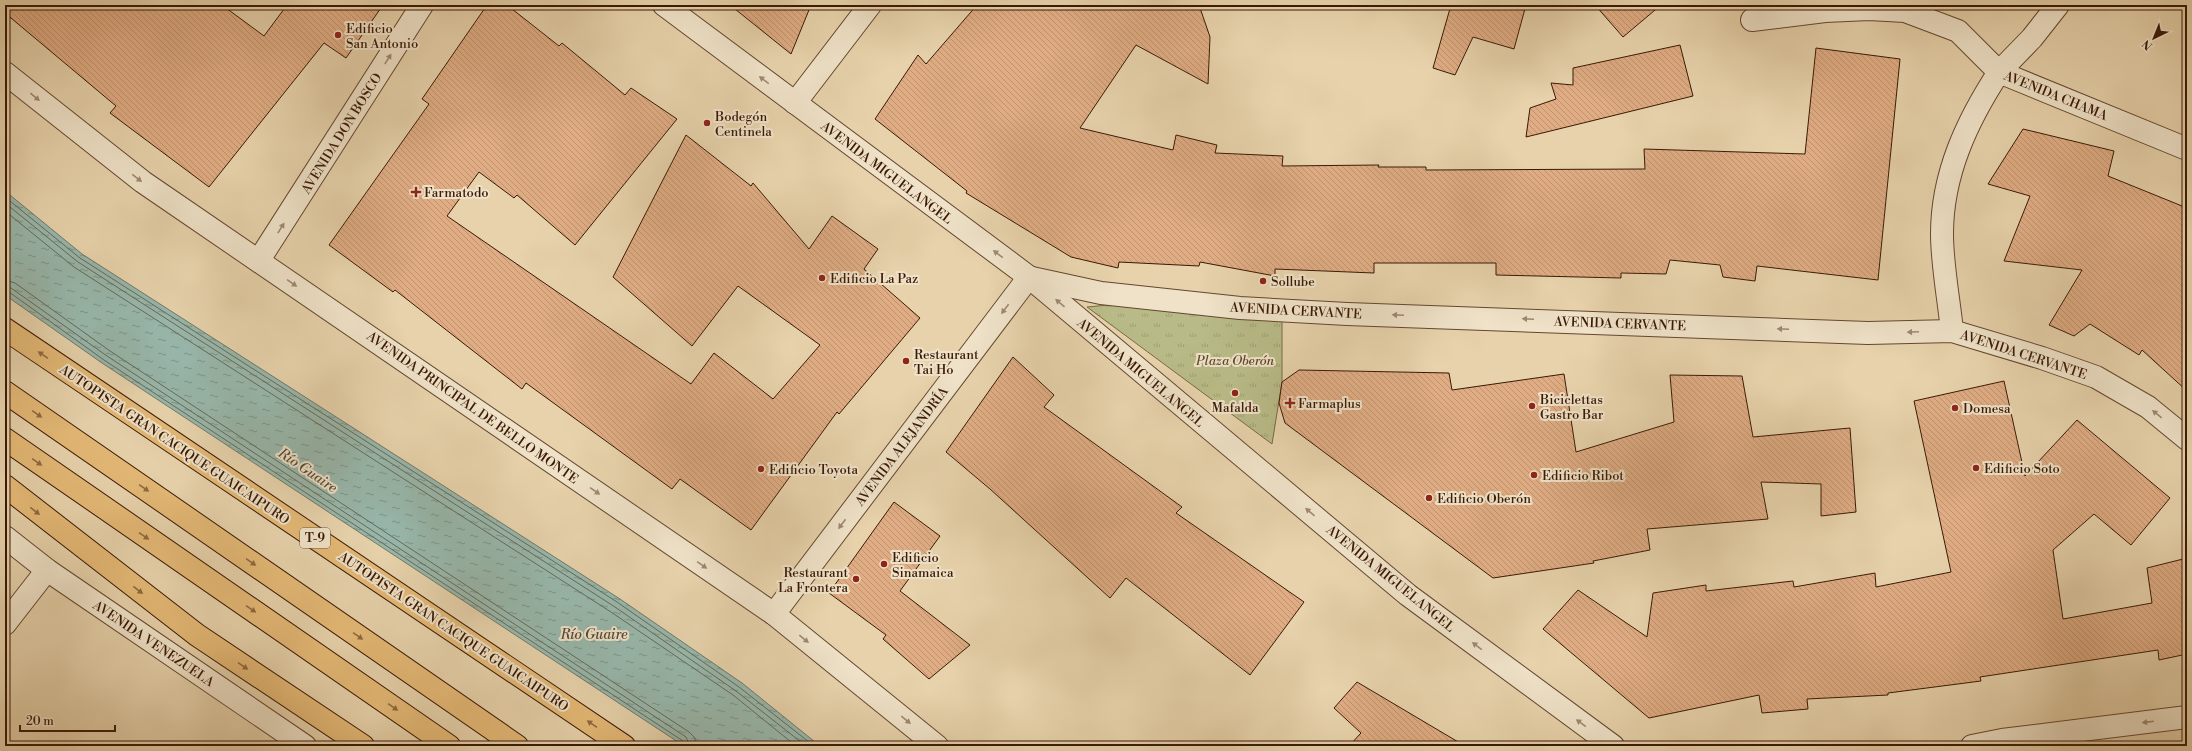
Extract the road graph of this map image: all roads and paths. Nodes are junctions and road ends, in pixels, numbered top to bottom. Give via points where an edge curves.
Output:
1 (422, 5) edge
2 (664, 5) edge
3 (870, 5) edge
4 (2058, 5) edge
5 (1752, 20) dead end
6 (1998, 72) junction
7 (5, 73) edge
8 (795, 103) junction
9 (2187, 148) edge
10 (260, 260) junction
11 (1029, 278) junction
12 (5, 329) edge
13 (1952, 331) junction
14 (5, 392) edge
15 (5, 439) edge
16 (2187, 439) edge
17 (5, 486) edge
18 (5, 537) edge
19 (47, 570) junction
20 (774, 614) junction
21 (5, 624) edge
22 (2187, 717) edge
23 (306, 746) edge
24 (363, 746) edge
25 (449, 746) edge
26 (517, 746) edge
27 (624, 746) edge
28 (937, 746) edge
29 (1613, 746) edge
30 (1972, 746) edge

10 -> 1 street, AVENIDA DON BOSCO
8 -> 2 street, AVENIDA MIGUELANGEL
3 - 8 street
4 - 6 street via 2032,38
5 - 6 street via 1825,11 1905,11 1958,31
6 - 9 street, AVENIDA CHAMA
6 - 13 street, AVENIDA CHAMA via 1959,143 1946,186 1942,234
7 -> 10 street, AVENIDA PRINCIPAL DE BELLO MONTE via 143,182
11 -> 8 street, AVENIDA MIGUELANGEL
10 -> 20 street, AVENIDA PRINCIPAL DE BELLO MONTE
13 -> 11 street, AVENIDA CERVANTE via 1868,333 1240,308 1101,293
11 -> 20 street, AVENIDA ALEJANDRÍA
29 -> 11 street, AVENIDA MIGUELANGEL via 1408,595
27 -> 12 highway, AUTOPISTA GRAN CACIQUE GUAICAIPURO / T-9
16 -> 13 street, AVENIDA CERVANTE via 2148,407 2096,377 2022,351
14 -> 26 highway
15 -> 25 highway
17 -> 24 highway via 197,635
18 - 19 street, AVENIDA VENEZUELA
19 - 21 street
19 - 23 street, AVENIDA VENEZUELA
20 -> 28 street, AVENIDA PRINCIPAL DE BELLO MONTE
22 -> 30 street

